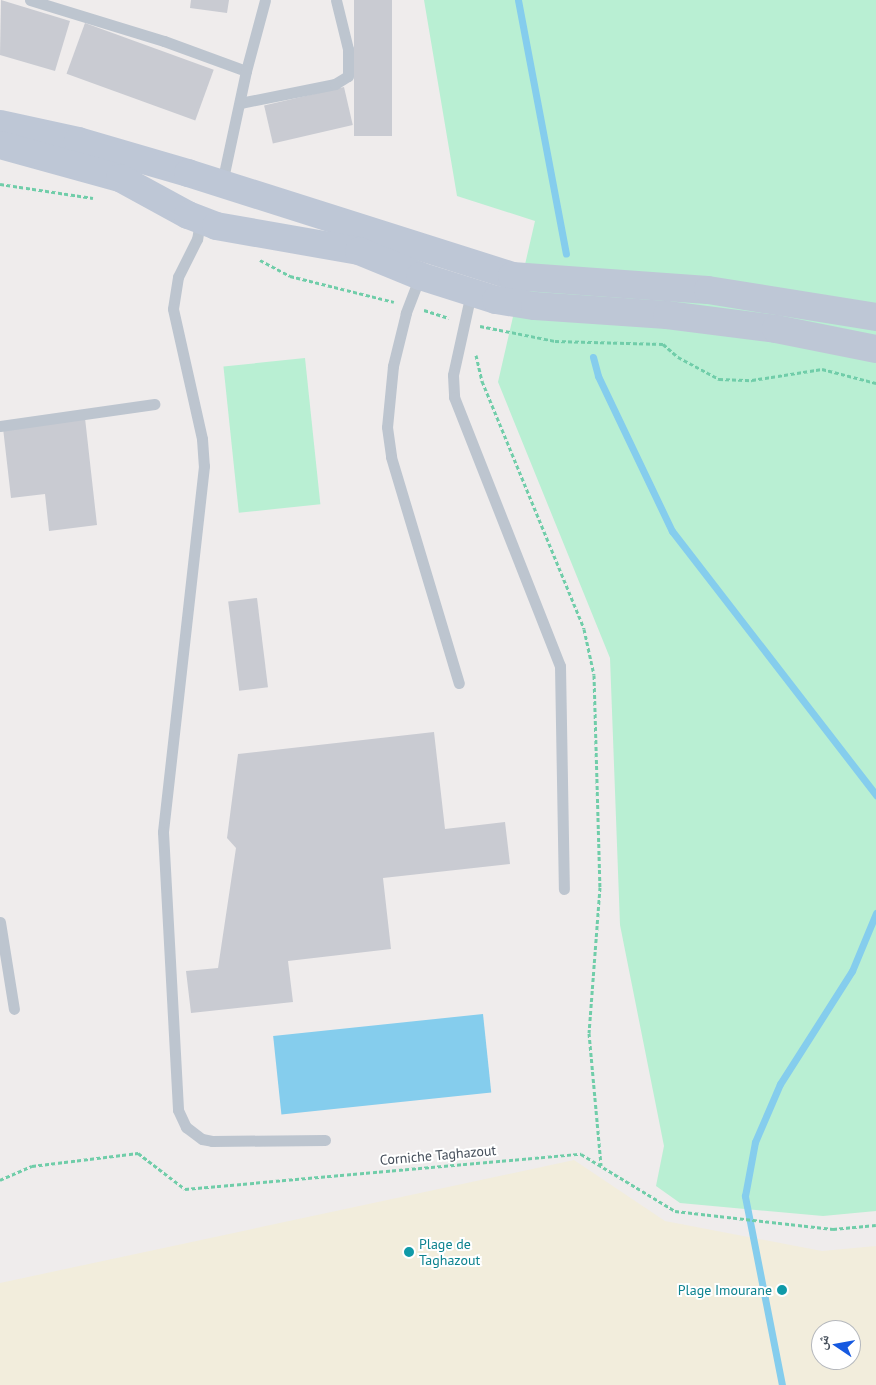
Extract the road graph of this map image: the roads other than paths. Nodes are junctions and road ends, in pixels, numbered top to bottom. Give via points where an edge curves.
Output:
1 (30, 0) edge
2 (265, 0) edge
3 (336, 0) edge
4 (246, 71) junction
5 (240, 103) junction
6 (0, 124) edge
7 (0, 145) edge
8 (188, 173) junction
9 (233, 187) junction
10 (177, 207) junction
11 (200, 221) junction
12 (231, 229) junction
13 (430, 250) junction
14 (478, 266) junction
15 (420, 276) junction
16 (471, 292) junction
17 (876, 316) edge
18 (876, 349) edge
19 (154, 404) dead end
20 (0, 426) edge
21 (459, 683) dead end
22 (564, 889) dead end
23 (0, 922) edge
24 (14, 1009) dead end
25 (325, 1140) dead end

1 - 4 lane via 164,40
2 - 4 lane
3 - 5 lane via 348,49 348,76 335,84
4 - 5 lane
5 - 9 lane
6 - 8 street via 78,141
7 - 10 street via 120,178
8 - 9 street
8 - 10 street via 176,180 172,187 171,194
9 - 12 street via 245,212
9 - 13 street
10 - 11 street
11 - 12 street
11 - 25 lane via 197,239 178,278 173,308 202,439 204,466 163,832 178,1110 193,1134 212,1141
12 - 15 street via 358,251
13 - 14 street
13 - 15 street
14 - 16 street
14 - 17 street via 538,280 708,290
15 - 16 street
15 - 21 lane via 406,313 393,366 387,426 391,457
16 - 18 street via 535,306 667,315 776,329
16 - 22 lane via 453,375 454,397 560,666
19 - 20 lane
23 - 24 lane

